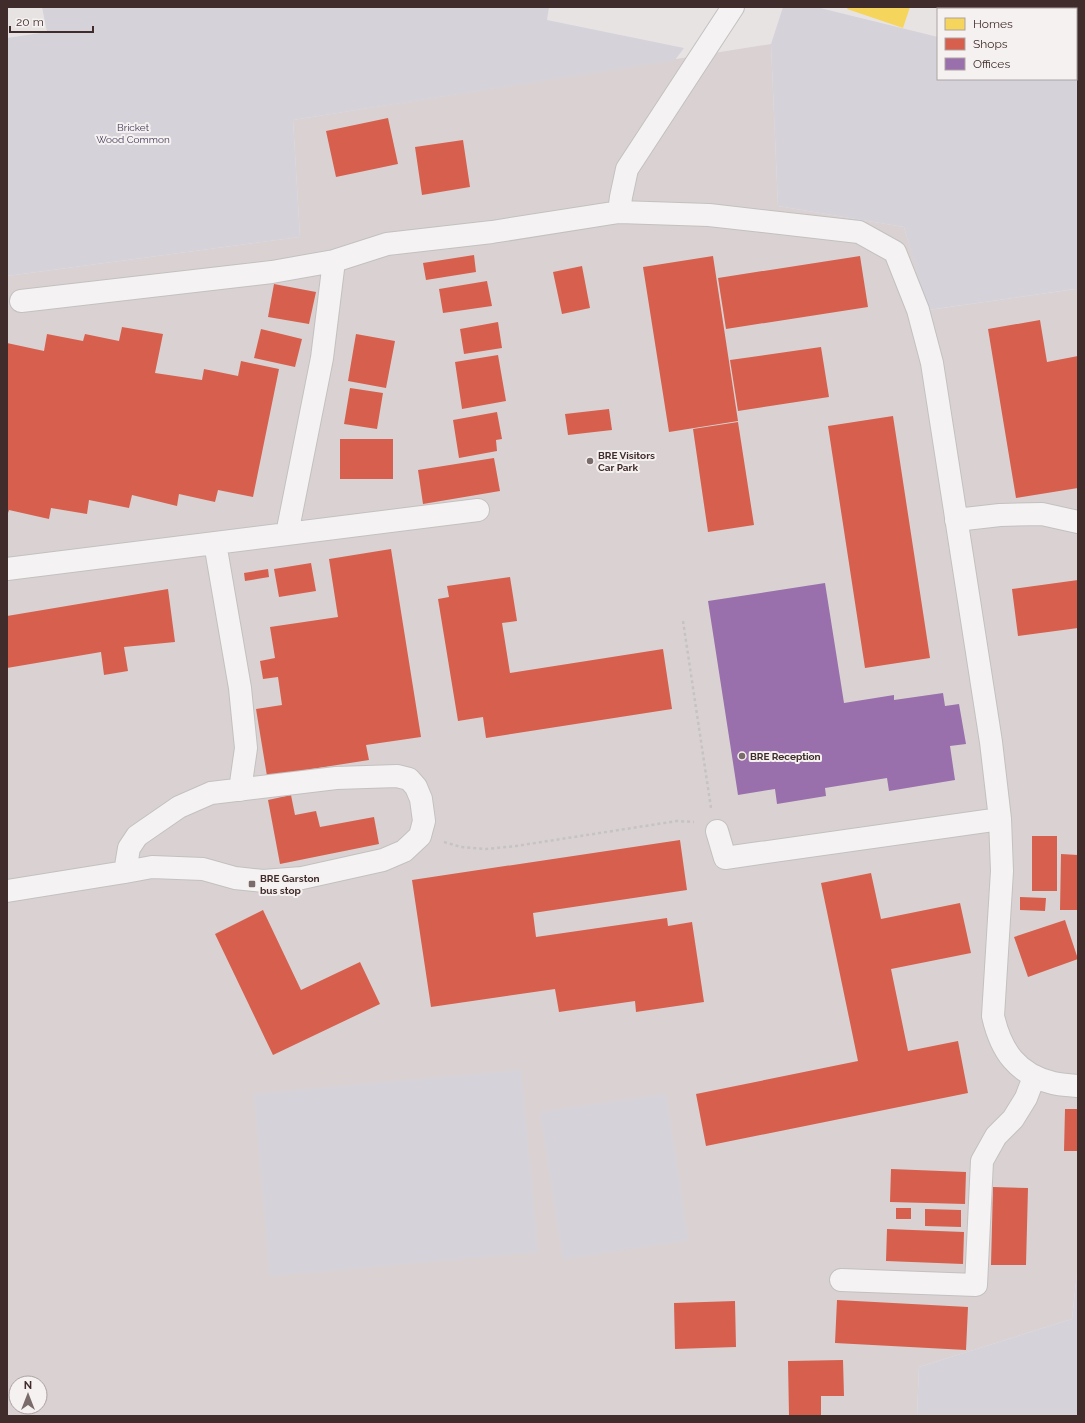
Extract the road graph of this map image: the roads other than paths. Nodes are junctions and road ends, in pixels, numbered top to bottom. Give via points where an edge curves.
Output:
1 (733, 7) edge
2 (619, 212) junction
3 (334, 261) junction
4 (21, 301) dead end
5 (478, 510) dead end
6 (956, 520) junction
7 (1078, 522) edge
8 (287, 534) junction
9 (215, 543) junction
10 (7, 569) edge
11 (240, 790) junction
12 (1000, 819) junction
13 (717, 831) road end
14 (125, 872) junction
15 (7, 891) edge
16 (1034, 1076) junction
17 (1078, 1086) edge
18 (841, 1280) dead end

1 - 2 lane via 626,169
2 - 3 lane via 492,232 387,244
2 - 6 lane via 709,215 859,232 895,252 918,310 932,363
3 - 4 lane via 272,272
3 - 8 lane via 322,358
5 - 8 lane
6 - 7 lane via 1042,514
6 - 12 lane via 991,742
8 - 9 lane
9 - 10 lane
9 - 11 lane via 240,688 246,748
11 - 14 lane via 211,793 180,807 138,836 129,848
11 - 14 lane via 336,778 397,776 409,779 416,787 421,799 424,821 420,836 404,851 383,860 302,878 263,881 235,878 204,869 152,867
12 - 13 lane via 725,858
12 - 16 lane via 1002,871 993,1016 1009,1056 1020,1068
14 - 15 lane
16 - 17 lane via 1054,1083
16 - 18 lane via 1026,1098 1013,1119 996,1136 982,1161 976,1285

